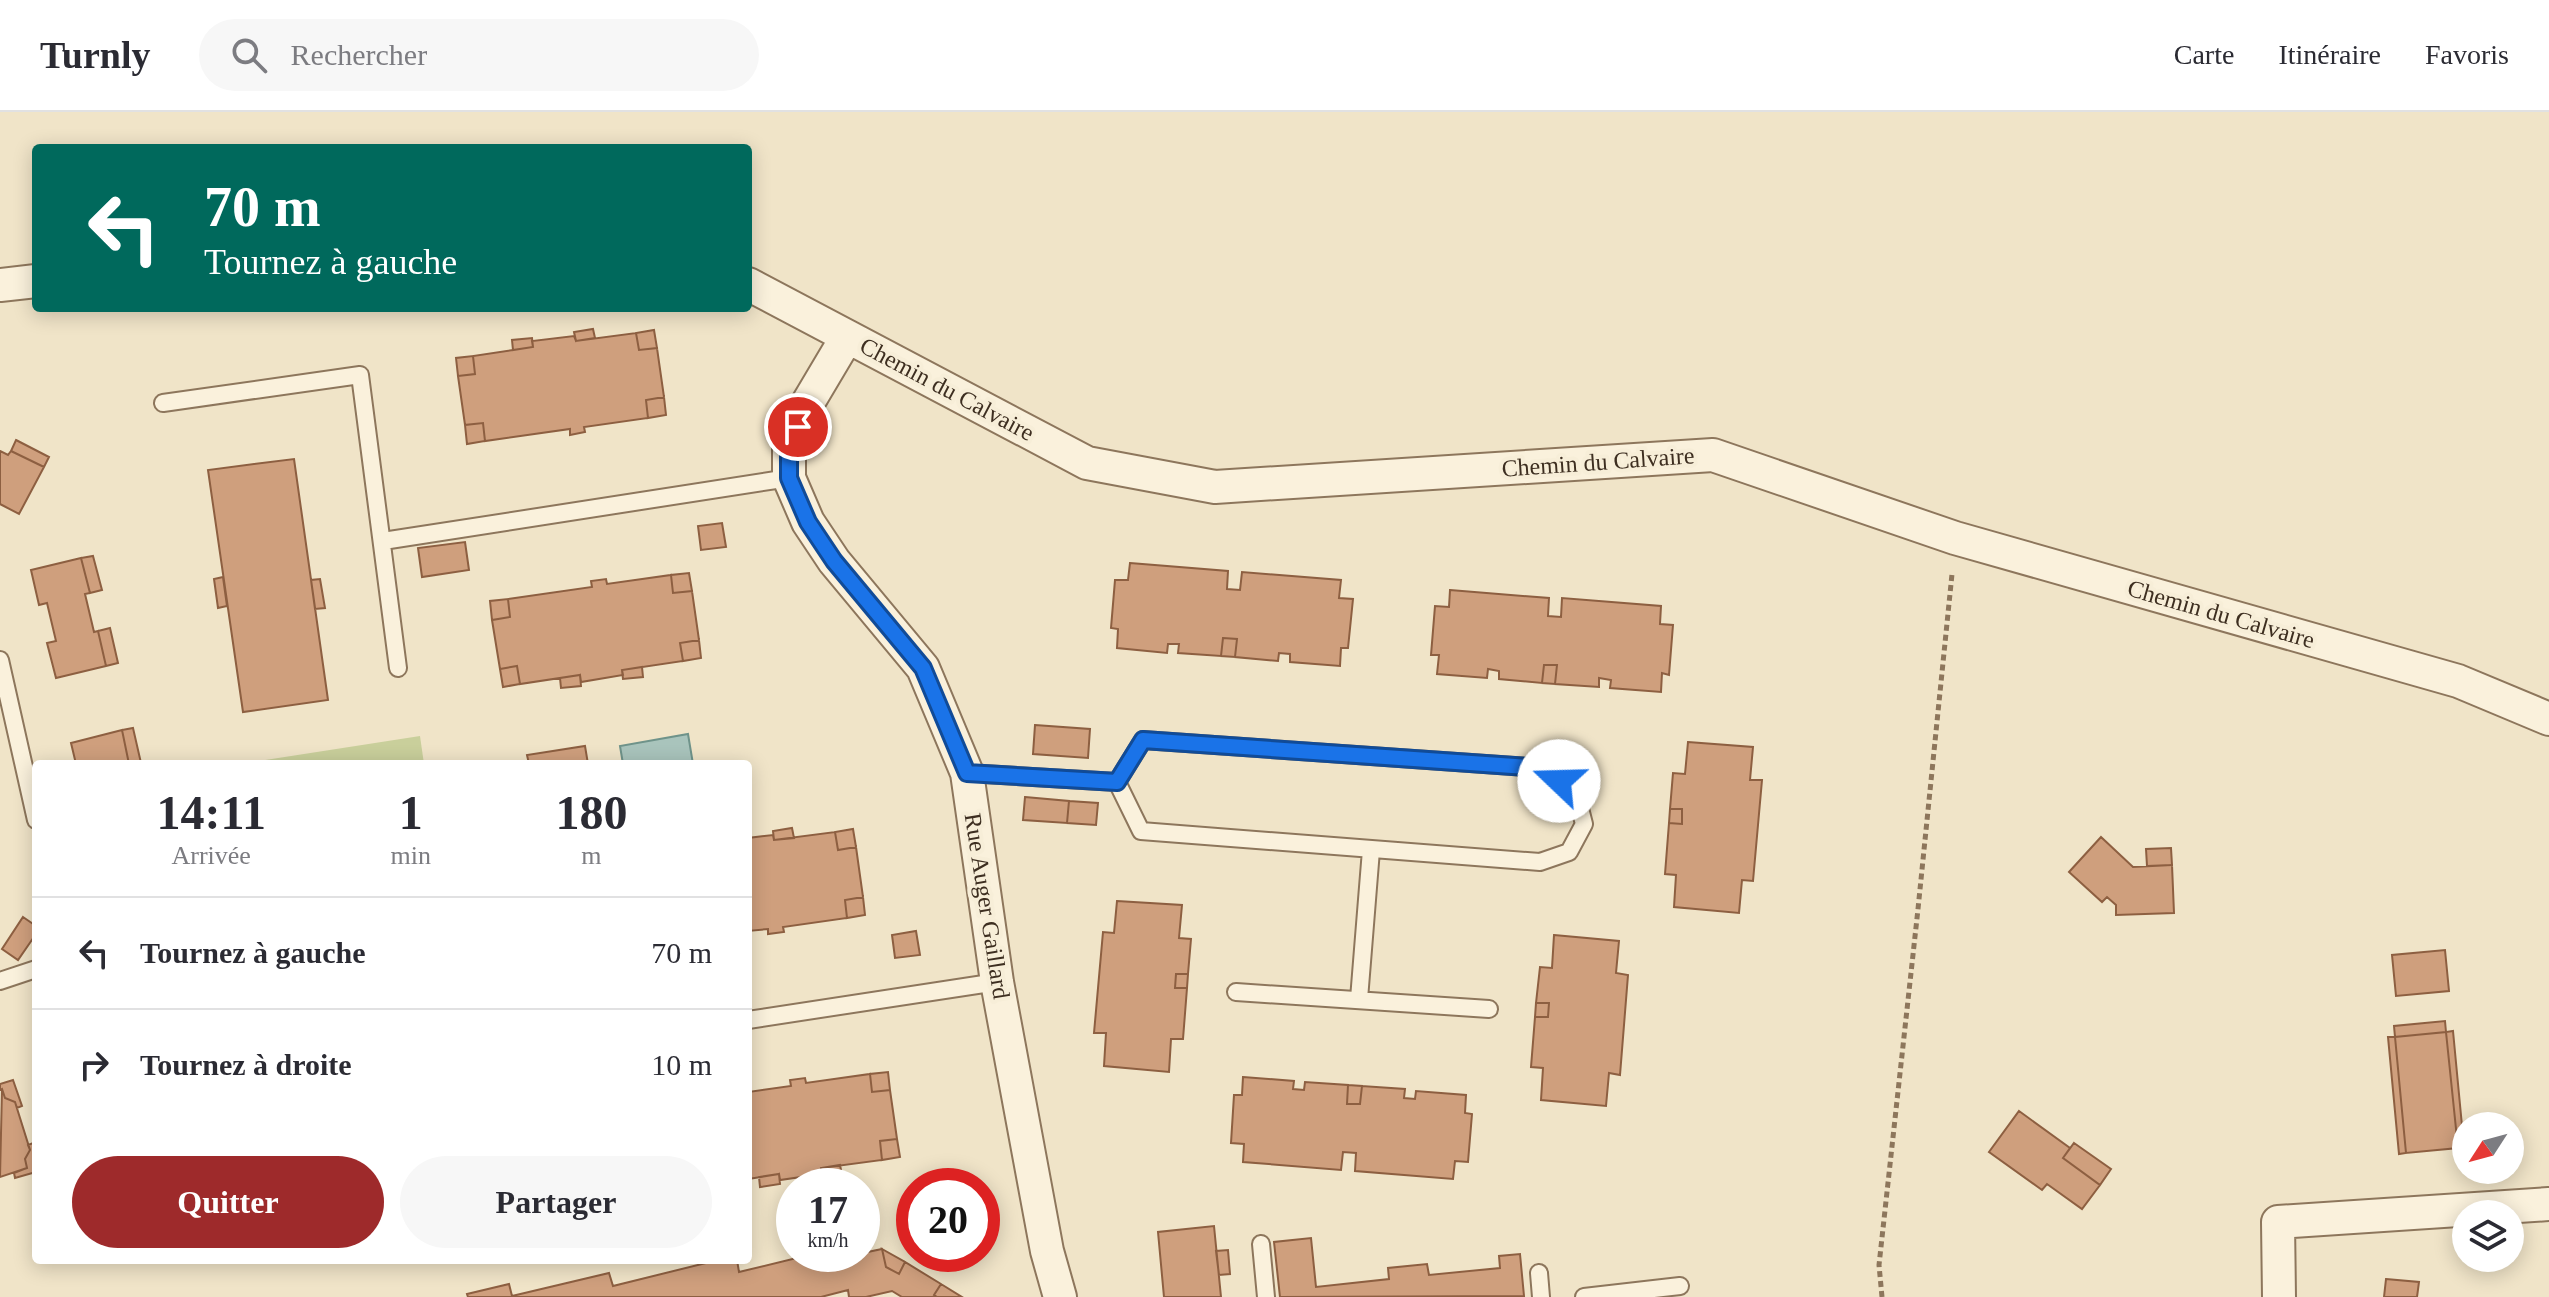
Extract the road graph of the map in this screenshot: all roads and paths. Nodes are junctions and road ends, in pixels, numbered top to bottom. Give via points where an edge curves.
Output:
1 (32, 281) edge
2 (0, 285) edge
3 (752, 286) edge
4 (847, 337) junction
5 (163, 403) dead end
6 (789, 478) junction
7 (1955, 538) junction
8 (383, 541) junction
9 (0, 660) edge
10 (398, 668) dead end
11 (2549, 719) edge
12 (967, 773) junction
13 (1117, 782) junction
14 (32, 802) edge
15 (1371, 850) junction
16 (32, 970) edge
17 (0, 981) edge
18 (997, 982) junction
19 (1236, 992) dead end
20 (1359, 999) junction
21 (1489, 1009) dead end
22 (752, 1019) edge
23 (2549, 1204) edge
24 (1261, 1244) dead end
25 (1539, 1273) dead end
26 (1680, 1286) dead end
27 (1060, 1297) edge
28 (1266, 1297) edge
29 (1541, 1297) edge
30 (1584, 1297) edge
31 (1882, 1297) edge
32 (2279, 1297) edge

1 - 2 street
3 - 4 street, Chemin du Calvaire
4 - 6 street, Rue Auger Gaillard via 806,406 789,449
4 - 7 street, Chemin du Calvaire via 1087,463 1215,487 1713,455
5 - 8 lane via 360,375
6 - 8 lane
6 - 12 street, Rue Auger Gaillard via 808,522 834,561 923,668
7 - 11 street, Chemin du Calvaire via 2458,681
7 - 31 path via 1879,1265
8 - 10 lane
9 - 14 lane
12 - 13 lane
12 - 18 street, Rue Auger Gaillard
13 - 15 lane via 1141,831
13 - 15 lane via 1143,740 1542,768 1576,793 1584,824 1569,852 1540,862
15 - 20 lane
16 - 17 lane
18 - 22 lane
18 - 27 street, Rue Auger Gaillard
19 - 20 lane
20 - 21 lane
23 - 32 street via 2278,1222
24 - 28 lane
25 - 29 lane
26 - 30 lane

